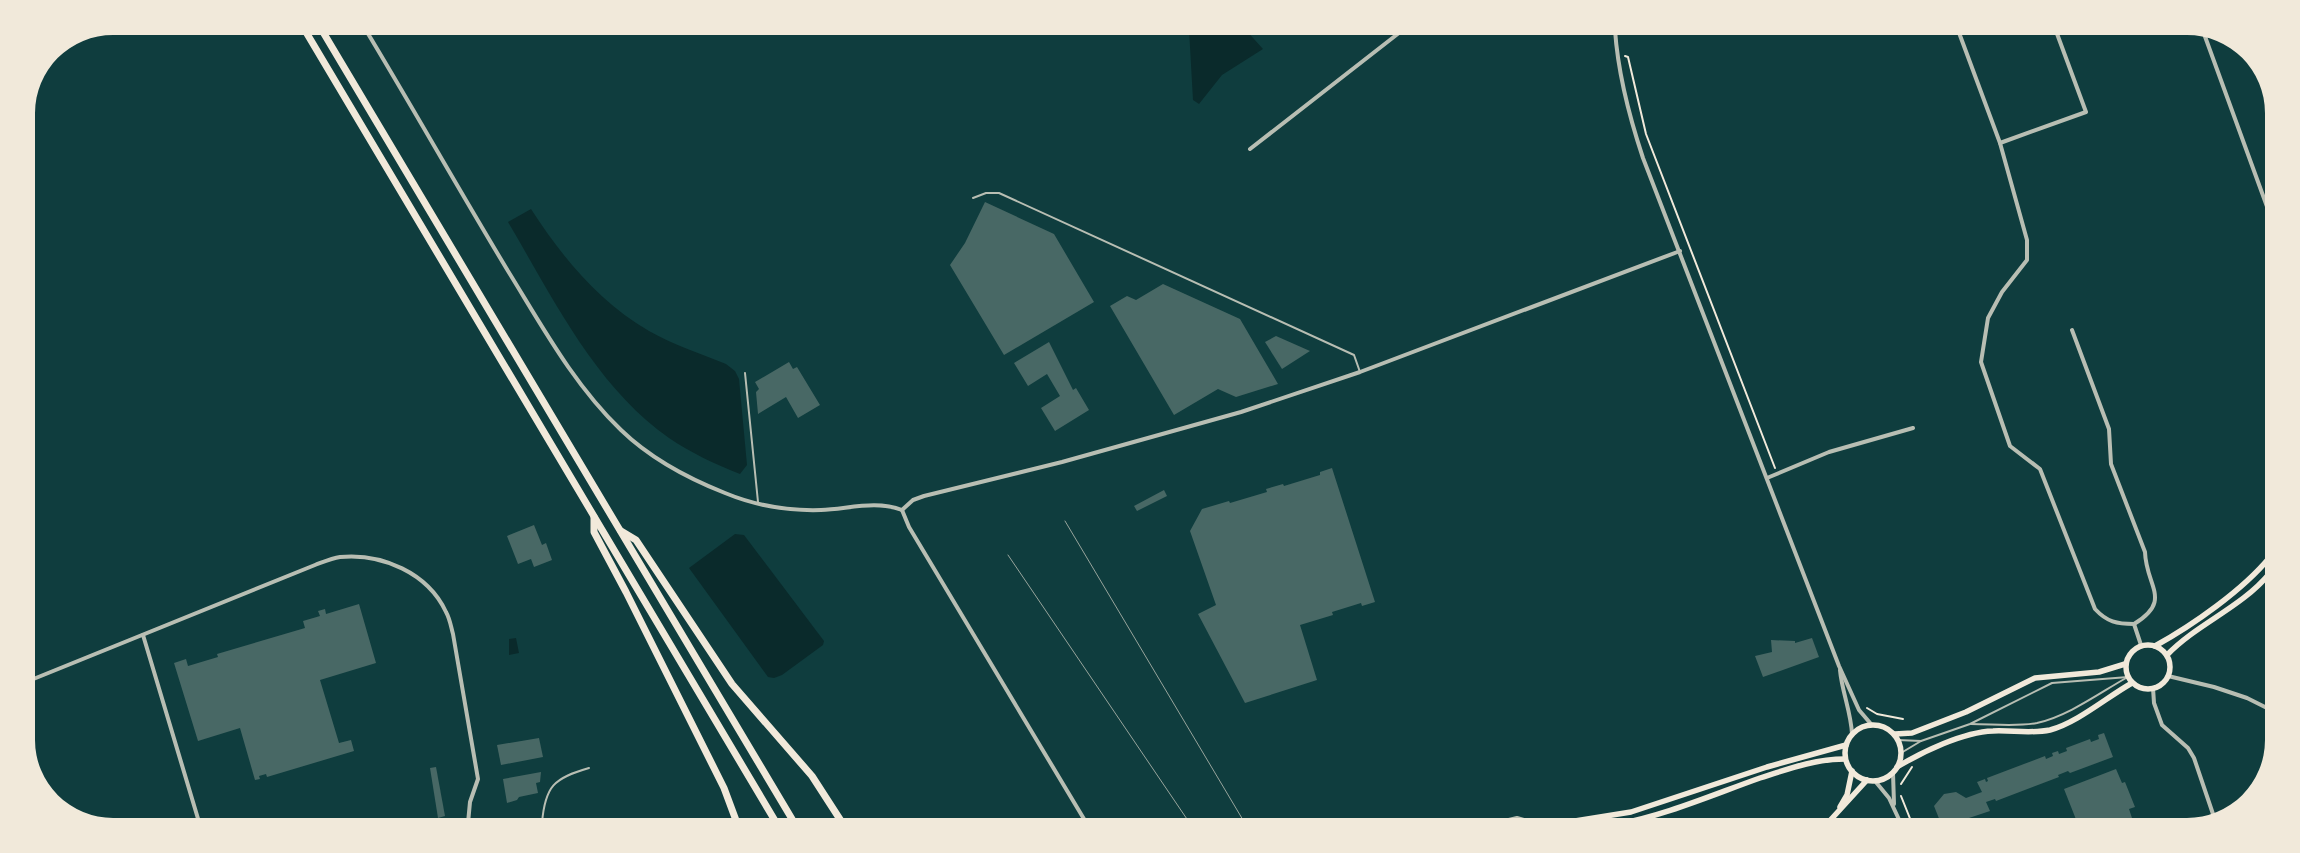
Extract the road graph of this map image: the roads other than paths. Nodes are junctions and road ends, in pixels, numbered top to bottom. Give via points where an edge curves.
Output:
1 (308, 35) edge
2 (325, 35) edge
3 (369, 35) edge
4 (1396, 35) edge
5 (1615, 35) edge
6 (1960, 35) edge
7 (2057, 35) edge
8 (2205, 38) edge
9 (2000, 143) junction
10 (1250, 149) dead end
11 (973, 198) dead end
12 (2265, 201) edge
13 (1680, 251) junction
14 (2072, 330) dead end
15 (1360, 372) junction
16 (745, 373) dead end
17 (1913, 428) dead end
18 (1767, 478) junction
19 (758, 503) junction
20 (902, 510) junction
21 (594, 516) junction
22 (621, 531) junction
23 (2265, 562) edge
24 (2265, 578) edge
25 (2134, 624) junction
26 (143, 635) junction
27 (2141, 645) junction
28 (2155, 646) junction
29 (2167, 655) junction
30 (2125, 664) junction
31 (1839, 666) junction
32 (2168, 676) junction
33 (2128, 677) junction
34 (35, 678) edge
35 (2132, 683) junction
36 (2153, 688) junction
37 (2265, 707) edge
38 (1871, 724) junction
39 (1970, 724) junction
40 (1852, 734) junction
41 (1895, 734) junction
42 (1898, 740) junction
43 (1921, 741) junction
44 (1846, 745) junction
45 (1901, 753) junction
46 (1845, 759) junction
47 (1897, 767) junction
48 (589, 768) dead end
49 (1852, 771) junction
50 (1893, 773) junction
51 (1867, 780) junction
52 (1875, 781) junction
53 (1894, 806) junction
54 (1836, 813) junction
55 (2213, 814) edge
56 (198, 818) edge
57 (468, 818) edge
58 (542, 818) edge
59 (735, 818) edge
60 (773, 818) edge
61 (791, 818) edge
62 (838, 818) edge
63 (1083, 818) edge
64 (1594, 818) edge
65 (1644, 818) edge
66 (1832, 818) edge
67 (1899, 818) edge

1 - 21 highway
2 - 22 highway
3 - 19 street via 536,316 599,408 647,453 674,470 727,494
4 - 10 street
5 - 13 street via 1629,116
6 - 9 street
7 - 9 street via 2086,112
8 - 12 street
9 - 25 street via 2027,240 2028,260 2002,292 1988,318 1981,362 2010,446 2040,470 2095,609 2104,619 2118,624
11 - 15 lane via 999,193 1354,355
13 - 15 street
13 - 18 street
14 - 25 street via 2109,429 2111,464 2145,552 2145,565 2156,598 2154,608
15 - 20 street via 1178,431 924,496 913,500
16 - 19 lane
17 - 18 street via 1829,452
18 - 31 street
19 - 20 street via 819,510 878,504
20 - 63 street
21 - 59 highway via 594,532 724,788
21 - 60 highway
22 - 61 highway
22 - 62 highway via 636,540 732,684 812,776
23 - 28 main road via 2226,597
24 - 29 main road via 2235,606 2189,634
25 - 27 street
26 - 34 street
26 - 56 street
26 - 57 street via 339,557 365,556 405,569 438,599 447,613 453,634 478,780
27 - 28 main road
27 - 30 main road via 2130,652
28 - 29 main road
29 - 32 main road via 2170,665
30 - 33 main road
30 - 41 main road via 2099,672 2035,678 1966,712 1912,733
31 - 38 street via 1859,710
31 - 40 street via 1841,687 1851,714
32 - 36 main road
32 - 37 street via 2214,687
33 - 35 main road
33 - 39 lane via 2052,683
33 - 39 lane via 2044,721
35 - 36 main road via 2142,688
35 - 47 main road via 2060,726 2041,731 1974,733 1920,754
36 - 55 street via 2154,703 2162,725 2188,748 2194,758
38 - 40 main road
38 - 41 main road
39 - 43 lane
40 - 44 main road
41 - 42 main road
42 - 43 lane
42 - 45 main road
43 - 45 lane
44 - 46 main road
44 - 64 main road via 1767,767 1631,812
45 - 47 main road
46 - 49 main road
46 - 65 main road via 1796,766
47 - 50 main road
48 - 58 lane via 564,775 559,780 544,801
49 - 51 main road
49 - 54 main road via 1847,795
50 - 52 main road
50 - 53 street
51 - 52 main road
51 - 54 main road
52 - 53 street
53 - 67 street
54 - 66 main road

